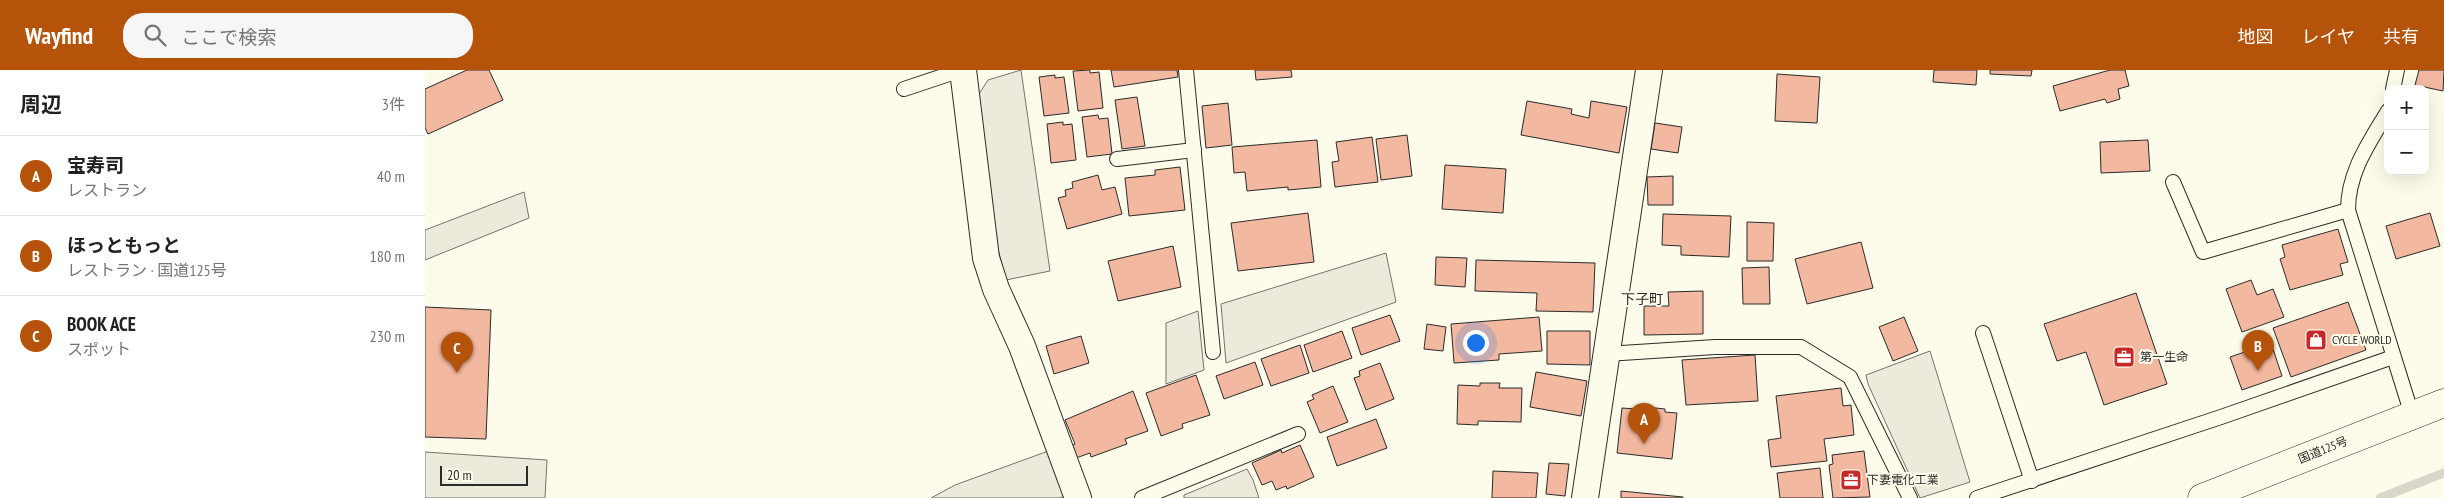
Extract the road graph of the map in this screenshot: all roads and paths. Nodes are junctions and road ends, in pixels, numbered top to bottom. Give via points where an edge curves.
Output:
1 (962, 70) edge
2 (1186, 70) edge
3 (1649, 70) edge
4 (2397, 70) edge
5 (2394, 85) edge
6 (904, 89) dead end
7 (2384, 118) edge
8 (1194, 150) junction
9 (1117, 159) dead end
10 (2173, 182) dead end
11 (2348, 210) junction
12 (1983, 333) dead end
13 (1213, 352) dead end
14 (1606, 354) junction
15 (2393, 357) junction
16 (2444, 403) edge
17 (2412, 415) junction
18 (1298, 434) dead end
19 (2032, 481) junction
20 (1078, 498) edge
21 (1142, 498) edge
22 (1585, 498) edge
23 (1910, 498) edge
24 (1977, 498) edge
25 (2202, 498) edge

1 - 6 lane
1 - 20 street via 986,258
2 - 8 lane
3 - 14 street
4 - 5 lane
7 - 11 lane via 2352,178
8 - 9 lane
8 - 13 lane
10 - 11 lane via 2203,252
11 - 15 lane
12 - 19 lane
14 - 22 street
14 - 23 lane via 1715,347 1801,347 1850,377
15 - 17 lane
15 - 19 lane
16 - 17 highway, 国道125号
17 - 25 highway, 国道125号
18 - 21 lane
19 - 24 lane

